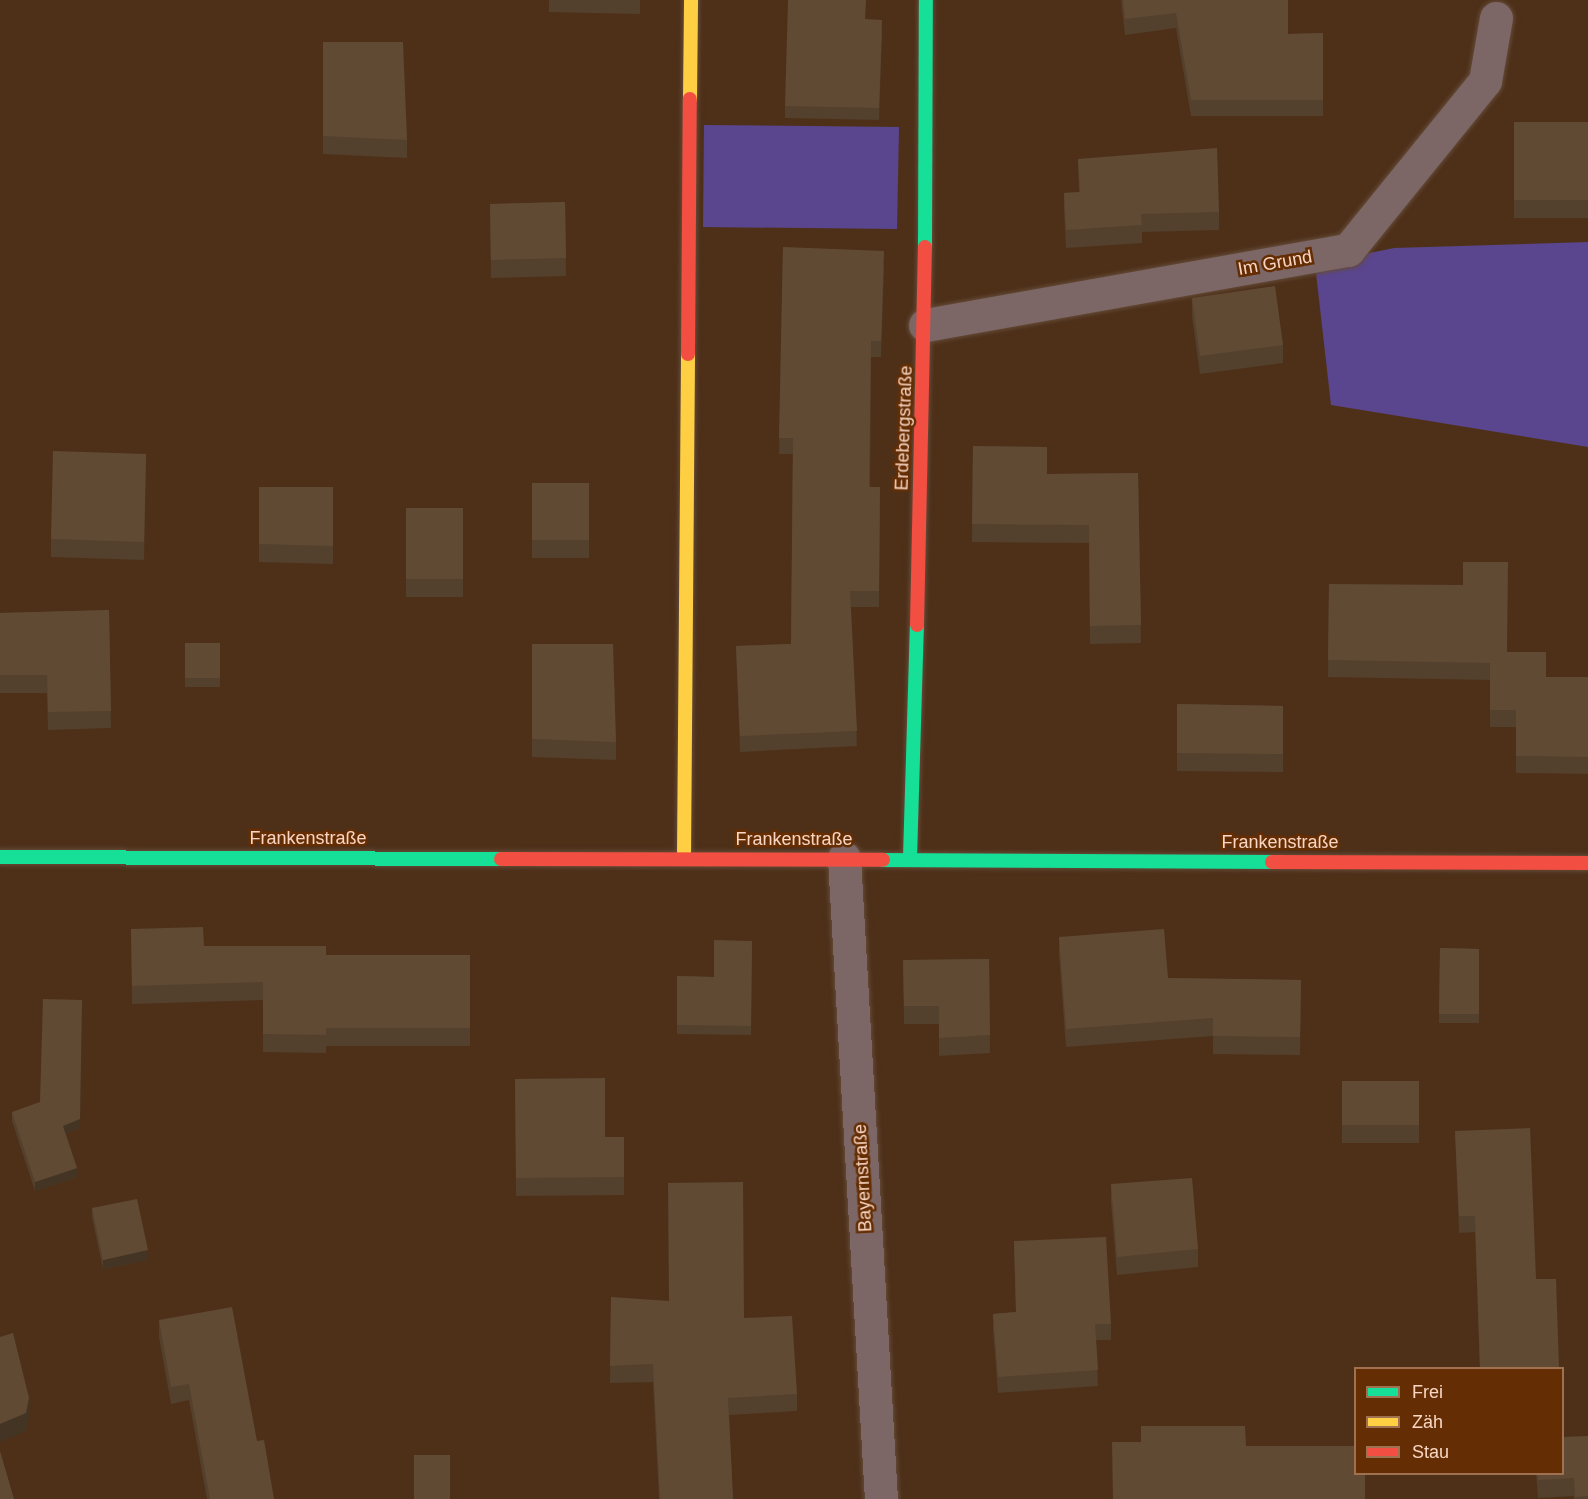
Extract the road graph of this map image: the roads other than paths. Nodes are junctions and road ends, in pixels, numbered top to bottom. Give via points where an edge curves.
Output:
1 (692, 0) edge
2 (926, 0) edge
3 (1496, 18) dead end
4 (925, 325) junction
5 (684, 856) junction
6 (0, 857) edge
7 (844, 858) junction
8 (910, 858) junction
9 (1588, 863) edge
10 (881, 1499) edge

1 - 5 street
2 - 4 street, Erdebergstraße
3 - 4 street, Im Grund via 1485,81 1348,250
4 - 8 street, Erdebergstraße
5 - 6 street, Frankenstraße
5 - 7 street, Frankenstraße
7 - 8 street, Frankenstraße
7 - 10 street, Bayernstraße
8 - 9 street, Frankenstraße

